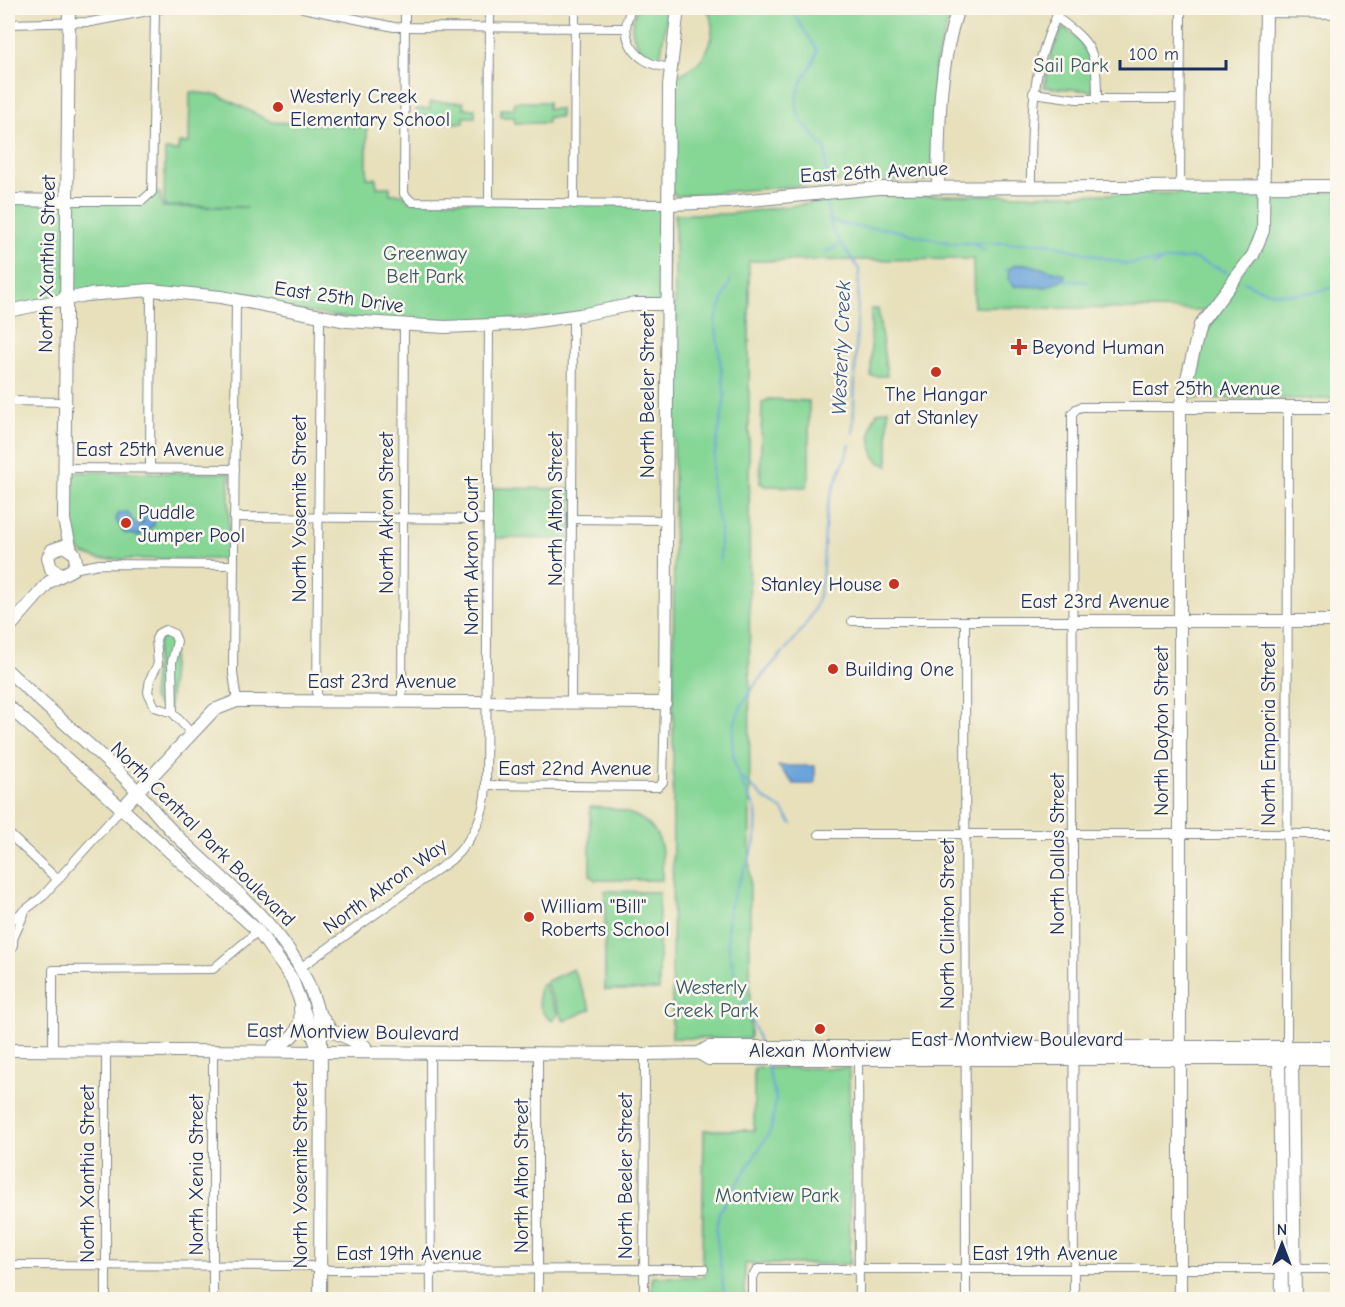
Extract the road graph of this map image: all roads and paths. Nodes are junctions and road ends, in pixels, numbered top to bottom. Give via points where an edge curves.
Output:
1 (69, 8) edge
2 (164, 8) edge
3 (303, 8) edge
4 (405, 8) edge
5 (490, 8) edge
6 (575, 8) edge
7 (632, 8) edge
8 (678, 8) edge
9 (958, 8) edge
10 (1061, 8) edge
11 (1181, 8) edge
12 (155, 9) edge
13 (321, 9) edge
14 (1266, 10) edge
15 (1338, 14) edge
16 (1056, 17) junction
17 (8, 24) edge
18 (69, 24) junction
19 (405, 27) junction
20 (490, 27) junction
21 (575, 28) junction
22 (626, 28) junction
23 (670, 67) junction
24 (1033, 93) junction
25 (1180, 99) junction
26 (1097, 100) junction
27 (1031, 186) junction
28 (1179, 186) junction
29 (1265, 186) junction
30 (1338, 186) edge
31 (938, 187) junction
32 (8, 200) edge
33 (67, 201) junction
34 (489, 203) junction
35 (574, 204) junction
36 (668, 204) junction
37 (152, 290) junction
38 (66, 298) junction
39 (236, 299) junction
40 (667, 304) junction
41 (8, 311) edge
42 (573, 316) junction
43 (320, 317) junction
44 (404, 326) junction
45 (489, 326) junction
46 (8, 401) edge
47 (65, 402) junction
48 (1180, 407) junction
49 (1288, 407) junction
50 (1338, 407) edge
51 (1076, 409) joint
52 (64, 468) junction
53 (150, 468) junction
54 (235, 469) junction
55 (234, 517) junction
56 (318, 517) junction
57 (403, 518) junction
58 (488, 519) junction
59 (572, 519) junction
60 (64, 520) junction
61 (666, 520) junction
62 (56, 548) junction
63 (73, 552) junction
64 (99, 564) junction
65 (49, 565) junction
66 (234, 565) junction
67 (67, 572) junction
68 (38, 595) junction
69 (852, 621) dead end
70 (965, 621) junction
71 (1073, 621) junction
72 (1180, 621) junction
73 (1288, 621) junction
74 (1338, 621) edge
75 (8, 629) edge
76 (8, 671) edge
77 (237, 700) junction
78 (317, 700) junction
79 (402, 701) junction
80 (487, 701) junction
81 (570, 702) junction
82 (664, 703) junction
83 (8, 706) edge
84 (173, 712) junction
85 (192, 734) junction
86 (663, 783) joint
87 (486, 785) junction
88 (136, 793) junction
89 (122, 809) junction
90 (8, 833) edge
91 (819, 834) dead end
92 (966, 834) junction
93 (1073, 834) junction
94 (1180, 834) junction
95 (1288, 834) junction
96 (1338, 834) edge
97 (58, 880) junction
98 (25, 911) junction
99 (8, 923) edge
100 (8, 929) edge
101 (258, 931) junction
102 (14, 939) junction
103 (8, 954) edge
104 (300, 968) junction
105 (297, 990) junction
106 (317, 1008) junction
107 (1287, 1047) junction
108 (1338, 1047) edge
109 (106, 1049) junction
110 (264, 1049) junction
111 (8, 1050) edge
112 (53, 1050) junction
113 (213, 1050) junction
114 (319, 1050) junction
115 (378, 1050) junction
116 (430, 1052) junction
117 (966, 1052) junction
118 (538, 1053) junction
119 (858, 1053) junction
120 (1073, 1053) junction
121 (1180, 1053) junction
122 (645, 1054) junction
123 (1279, 1059) junction
124 (1293, 1059) junction
125 (1338, 1059) edge
126 (213, 1265) junction
127 (8, 1266) edge
128 (106, 1266) junction
129 (320, 1268) junction
130 (431, 1269) junction
131 (538, 1269) junction
132 (704, 1269) dead end
133 (966, 1269) junction
134 (1074, 1269) junction
135 (1180, 1269) junction
136 (1281, 1269) junction
137 (1294, 1269) junction
138 (1338, 1269) edge
139 (644, 1270) junction
140 (858, 1270) junction
141 (106, 1299) edge
142 (213, 1299) edge
143 (320, 1299) edge
144 (431, 1299) edge
145 (538, 1299) edge
146 (644, 1299) edge
147 (752, 1299) edge
148 (859, 1299) edge
149 (966, 1299) edge
150 (1074, 1299) edge
151 (1180, 1299) edge
152 (1282, 1299) edge
153 (1295, 1299) edge

1 - 18 street, North Xanthia Street
2 - 12 street
3 - 13 street
4 - 19 street
5 - 20 street
6 - 21 street
7 - 22 street
8 - 23 street, North Beeler Street
9 - 31 street via 939,90
10 - 16 street
11 - 25 street
12 - 18 street
12 - 33 street via 152,192 142,201
13 - 19 street
14 - 15 street
14 - 29 street
16 - 24 street via 1040,58
16 - 26 street via 1080,33 1092,50 1097,68
17 - 18 street
18 - 33 street, North Xanthia Street
19 - 20 street
19 - 34 street, East 26th Avenue via 404,194 412,202
20 - 21 street
20 - 34 street
21 - 22 street
21 - 35 street
22 - 23 street via 638,56 659,67
23 - 36 street, North Beeler Street
24 - 26 street
24 - 27 street
25 - 26 street
25 - 28 street
27 - 28 street, East 26th Avenue
27 - 31 street, East 26th Avenue
28 - 29 street, East 26th Avenue
29 - 30 street, East 26th Avenue
29 - 48 street, North Dayton Street via 1264,224 1259,242 1202,322
31 - 36 street, East 26th Avenue
32 - 33 street
33 - 38 street, North Xanthia Street
34 - 35 street, East 26th Avenue
35 - 36 street, East 26th Avenue
36 - 40 street, North Beeler Street
37 - 38 street, East 25th Drive
37 - 39 street, East 25th Drive
37 - 53 street
38 - 41 street, East 25th Drive
38 - 47 street, North Xanthia Street
39 - 43 street, East 25th Drive
39 - 54 street
40 - 42 street, East 25th Drive via 635,304
40 - 61 street, North Beeler Street
42 - 45 street, East 25th Drive
42 - 59 street, North Alton Street
43 - 44 street, East 25th Drive
43 - 56 street, North Yosemite Street
44 - 45 street, East 25th Drive
44 - 57 street, North Akron Street
45 - 58 street, North Akron Court
46 - 47 street
47 - 52 street, North Xanthia Street
48 - 49 street, East 25th Avenue
48 - 51 street, East 25th Avenue
48 - 72 street, North Dayton Street
49 - 50 street, East 25th Avenue
49 - 73 street, North Emporia Street
51 - 71 street, North Dallas Street via 1072,417
52 - 53 street, East 25th Avenue
52 - 60 street, North Xanthia Street
53 - 54 street, East 25th Avenue
54 - 55 street
55 - 56 street
55 - 66 street
56 - 57 street
56 - 78 street, North Yosemite Street
57 - 58 street
57 - 79 street, North Akron Street
58 - 80 street, North Akron Court
59 - 61 street
59 - 81 street, North Alton Street
60 - 62 street, North Xanthia Street
60 - 63 street, North Xanthia Street
61 - 82 street, North Beeler Street
62 - 63 street via 64,546
62 - 65 street via 50,554
63 - 64 street
63 - 67 street via 76,561
64 - 66 street
64 - 67 street
65 - 67 street via 54,572
65 - 68 street
66 - 77 street via 233,673
67 - 68 street via 49,582
68 - 75 street
69 - 70 street, East 23rd Avenue
70 - 71 street, East 23rd Avenue
70 - 92 street, North Clinton Street
71 - 72 street, East 23rd Avenue
71 - 93 street, North Dallas Street
72 - 73 street, East 23rd Avenue
72 - 94 street, North Dayton Street
73 - 74 street, East 23rd Avenue
73 - 95 street, North Emporia Street
76 - 88 street, North Central Park Boulevard
77 - 78 street, East 23rd Avenue
77 - 85 street, East 23rd Avenue via 214,710
78 - 79 street, East 23rd Avenue
79 - 80 street, East 23rd Avenue
80 - 81 street, East 23rd Avenue
80 - 87 street, North Akron Court
81 - 82 street, East 23rd Avenue
82 - 86 street, North Beeler Street
83 - 89 street, North Central Park Boulevard
84 - 84 street via 172,662 177,641 174,634 165,630 156,639 158,660 148,692 155,707
84 - 85 street
85 - 88 street, East 23rd Avenue
86 - 87 street, East 22nd Avenue via 658,788
87 - 104 street, North Akron Way via 481,817 460,852
88 - 89 street, East 23rd Avenue
88 - 104 street, North Central Park Boulevard via 252,907
89 - 97 street
89 - 101 street, North Central Park Boulevard
90 - 97 street
91 - 92 street
92 - 93 street
92 - 117 street, North Clinton Street
93 - 94 street
93 - 120 street, North Dallas Street
94 - 95 street
94 - 121 street, North Dayton Street
95 - 96 street
95 - 107 street, North Emporia Street
97 - 98 street
98 - 99 street
98 - 102 street
100 - 102 street
101 - 105 street, North Central Park Boulevard
101 - 112 street via 213,969 53,970
102 - 103 street
104 - 106 street, North Central Park Boulevard
105 - 110 street via 301,1014 296,1032 285,1043
105 - 114 street, North Central Park Boulevard
106 - 114 street, North Central Park Boulevard
106 - 115 street via 332,1031
107 - 108 street, East Montview Boulevard
107 - 121 street, East Montview Boulevard
107 - 123 street
107 - 124 street, North Emporia Street
109 - 112 street, East Montview Boulevard
109 - 113 street, East Montview Boulevard
109 - 128 street, North Xanthia Street
110 - 113 street, East Montview Boulevard
110 - 114 street, East Montview Boulevard
111 - 112 street, East Montview Boulevard
113 - 126 street, North Xenia Street
114 - 115 street, East Montview Boulevard
114 - 129 street, North Yosemite Street
115 - 116 street, East Montview Boulevard
116 - 118 street, East Montview Boulevard
116 - 130 street
117 - 119 street, East Montview Boulevard
117 - 120 street, East Montview Boulevard
117 - 133 street, North Clinton Street
118 - 122 street, East Montview Boulevard
118 - 131 street, North Alton Street
119 - 122 street, East Montview Boulevard via 750,1053 709,1059 699,1053
119 - 140 street
120 - 121 street, East Montview Boulevard
120 - 134 street, North Dallas Street
121 - 123 street, East Montview Boulevard
121 - 135 street, North Dayton Street
122 - 139 street, North Beeler Street
123 - 124 street, East Montview Boulevard
123 - 136 street
124 - 125 street, East Montview Boulevard
124 - 137 street
126 - 128 street, East 19th Avenue
126 - 129 street, East 19th Avenue
126 - 142 street, North Xenia Street
127 - 128 street, East 19th Avenue
128 - 141 street, North Xanthia Street
129 - 130 street, East 19th Avenue
129 - 143 street, North Yosemite Street
130 - 131 street, East 19th Avenue
130 - 144 street
131 - 139 street, East 19th Avenue
131 - 145 street, North Alton Street
132 - 139 street, East 19th Avenue
133 - 134 street, East 19th Avenue
133 - 140 street, East 19th Avenue
133 - 149 street, North Clinton Street
134 - 135 street, East 19th Avenue
134 - 150 street, North Dallas Street
135 - 136 street, East 19th Avenue
135 - 151 street, North Dayton Street
136 - 137 street, East 19th Avenue
136 - 152 street
137 - 138 street, East 19th Avenue
137 - 153 street
139 - 146 street, North Beeler Street
140 - 147 street, East 19th Avenue via 758,1269 754,1272
140 - 148 street

